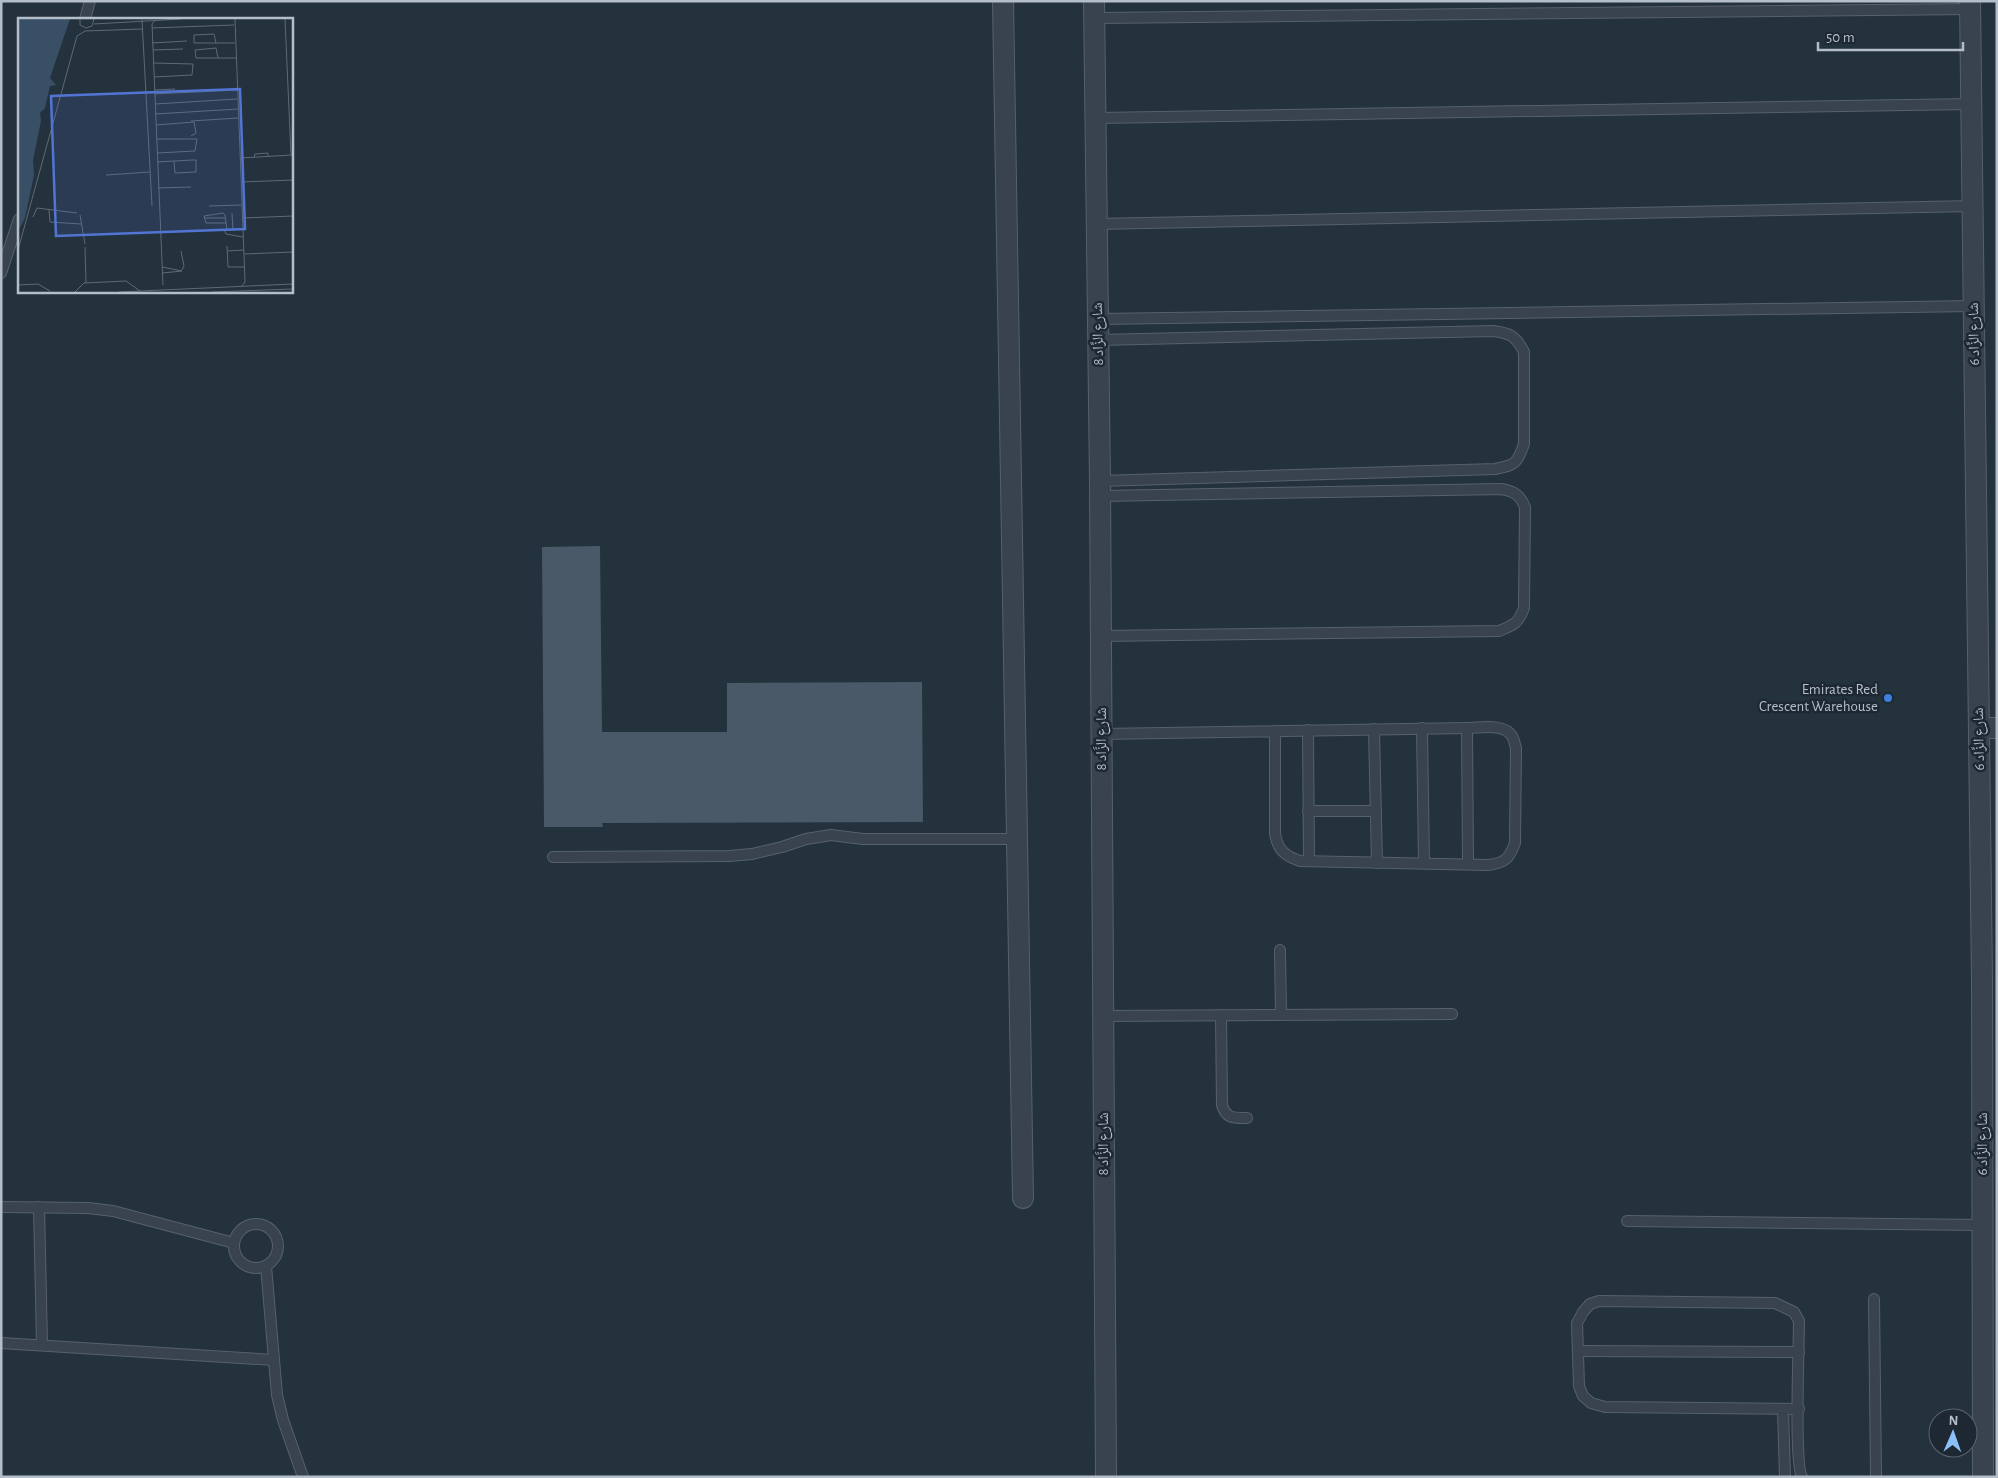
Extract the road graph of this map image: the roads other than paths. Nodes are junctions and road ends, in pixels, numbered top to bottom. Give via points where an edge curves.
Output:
1 (90, 1) edge
2 (1003, 1) edge
3 (1970, 5) edge
4 (1094, 10) edge
5 (85, 18) edge
6 (1971, 104) junction
7 (1095, 118) junction
8 (1972, 206) junction
9 (18, 223) edge
10 (1096, 224) junction
11 (1, 273) edge
12 (1974, 306) junction
13 (1098, 319) junction
14 (1098, 340) junction
15 (1100, 488) junction
16 (1100, 636) junction
17 (1422, 728) junction
18 (1467, 728) junction
19 (1988, 728) edge
20 (1374, 729) junction
21 (1308, 730) junction
22 (1275, 731) junction
23 (1101, 734) junction
24 (1376, 810) junction
25 (1308, 811) junction
26 (1017, 839) junction
27 (553, 856) dead end
28 (1309, 861) junction
29 (1378, 863) junction
30 (1424, 864) junction
31 (1468, 864) junction
32 (1280, 950) dead end
33 (1989, 980) edge
34 (1452, 1014) dead end
35 (1221, 1015) junction
36 (1282, 1015) junction
37 (1102, 1016) junction
38 (1247, 1118) dead end
39 (1022, 1198) dead end
40 (1, 1207) edge
41 (39, 1207) junction
42 (1627, 1221) dead end
43 (1983, 1225) junction
44 (234, 1243) junction
45 (266, 1266) junction
46 (1874, 1299) dead end
47 (1, 1342) edge
48 (42, 1345) junction
49 (1578, 1351) junction
50 (1799, 1352) junction
51 (274, 1360) junction
52 (1990, 1361) edge
53 (1782, 1409) junction
54 (1799, 1410) junction
55 (303, 1477) edge
56 (1106, 1477) edge
57 (1786, 1477) edge
58 (1802, 1477) edge
59 (1876, 1477) edge
60 (1982, 1477) edge

1 - 5 lane
2 - 26 street
3 - 4 lane
3 - 6 street, شارع الزَّاد 6
4 - 7 street, شارع الزَّاد 8
6 - 7 lane
6 - 8 street, شارع الزَّاد 6
7 - 10 street, شارع الزَّاد 8
8 - 10 lane
8 - 12 street, شارع الزَّاد 6
9 - 11 lane
10 - 13 street, شارع الزَّاد 8
12 - 13 lane
12 - 19 street, شارع الزَّاد 6
13 - 14 street, شارع الزَّاد 8
14 - 15 street, شارع الزَّاد 8
14 - 15 lane via 1493,331 1508,333 1524,352 1524,444 1520,457 1512,466
15 - 16 street, شارع الزَّاد 8
15 - 16 lane via 1501,489 1513,491 1525,508 1524,608 1520,620 1499,631
16 - 23 street, شارع الزَّاد 8
17 - 18 lane
17 - 20 lane
17 - 30 lane
18 - 31 lane
18 - 31 lane via 1506,730 1516,748 1515,843 1510,856 1499,864
19 - 33 street, شارع الزَّاد 6
20 - 21 lane
20 - 24 lane
21 - 22 lane
21 - 25 lane
22 - 23 lane
22 - 28 lane via 1277,846 1286,856
23 - 37 street, شارع الزَّاد 8
24 - 25 lane
24 - 29 lane
25 - 28 lane
26 - 27 lane via 863,839 831,835 752,854 728,856
26 - 39 street
28 - 29 lane
29 - 30 lane
30 - 31 lane
32 - 36 lane
33 - 43 street, شارع الزَّاد 6
34 - 36 lane
35 - 36 lane
35 - 37 lane
35 - 38 lane via 1222,1105 1224,1112 1232,1118
37 - 56 street, شارع الزَّاد 8
40 - 41 lane
41 - 44 lane via 113,1211
41 - 48 lane
42 - 43 lane
43 - 52 street, شارع الزَّاد 6
44 - 45 lane via 243,1264 258,1268
44 - 45 lane via 242,1229 250,1225 272,1231 278,1246 277,1254
45 - 51 lane
46 - 59 lane
47 - 48 lane
48 - 51 lane
49 - 50 lane
49 - 50 lane via 1577,1323 1590,1304 1599,1301 1775,1303 1794,1312 1799,1321
49 - 53 lane via 1579,1386 1583,1396 1604,1407
50 - 54 lane
51 - 55 lane via 280,1407
52 - 60 street, شارع الزَّاد 6
53 - 54 lane
53 - 57 lane
54 - 58 lane via 1798,1460

